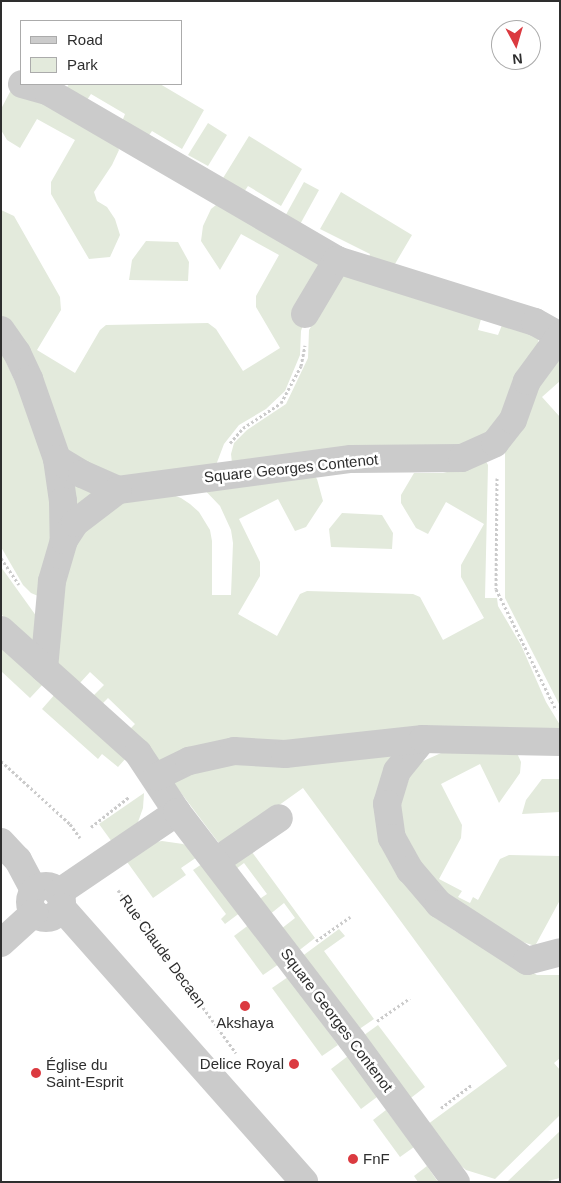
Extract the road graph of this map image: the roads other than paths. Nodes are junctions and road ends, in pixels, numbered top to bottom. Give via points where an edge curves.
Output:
1 (1, 79) edge
2 (20, 84) edge
3 (26, 85) edge
4 (337, 260) junction
5 (307, 312) road end
6 (1, 330) edge
7 (560, 336) edge
8 (57, 459) junction
9 (118, 490) junction
10 (64, 540) junction
11 (1, 630) edge
12 (44, 669) junction
13 (423, 739) junction
14 (560, 742) edge
15 (156, 777) junction
16 (177, 812) junction
17 (279, 818) dead end
18 (1, 842) edge
19 (216, 861) junction
20 (47, 901) junction
21 (1, 943) edge
22 (560, 952) edge
23 (304, 1182) edge
24 (456, 1182) edge

1 - 2 street, Square Georges Contenot
3 - 4 street, Square Georges Contenot via 47,91
4 - 5 street
4 - 7 street, Square Georges Contenot via 535,322
6 - 8 street via 29,379
7 - 9 street, Square Georges Contenot via 536,366 513,420 495,443 462,458 351,459
8 - 9 street
8 - 10 street
9 - 10 street via 74,523
10 - 12 street via 52,581
11 - 12 street, Square Georges Contenot
12 - 15 street, Square Georges Contenot via 138,753
13 - 14 street
13 - 15 street via 285,754 234,751 189,761
13 - 22 street via 397,771 386,804 392,838 410,870 439,904 527,960
15 - 16 street, Square Georges Contenot
16 - 19 street, Square Georges Contenot
16 - 20 street
17 - 19 street
18 - 20 street
19 - 24 street, Square Georges Contenot
20 - 21 street
20 - 23 street

